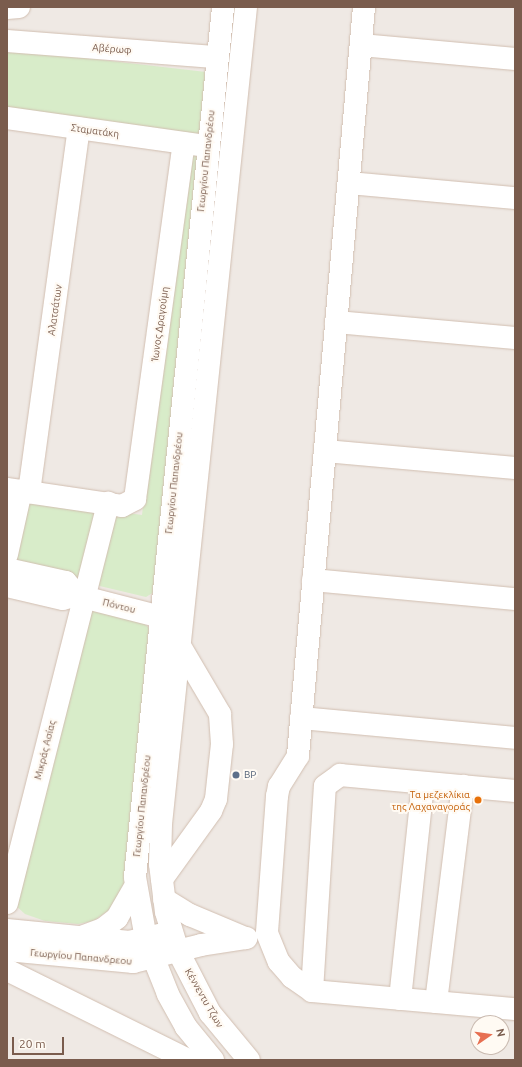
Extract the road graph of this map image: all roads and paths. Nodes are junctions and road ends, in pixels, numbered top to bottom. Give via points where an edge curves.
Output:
1 (19, 7) edge
2 (223, 7) edge
3 (246, 7) edge
4 (364, 7) edge
5 (7, 8) edge
6 (7, 41) edge
7 (361, 45) junction
8 (217, 57) junction
9 (515, 59) edge
10 (7, 118) edge
11 (79, 128) junction
12 (184, 143) junction
13 (208, 146) junction
14 (349, 183) junction
15 (515, 198) edge
16 (336, 322) junction
17 (515, 338) edge
18 (325, 451) junction
19 (515, 468) edge
20 (19, 491) edge
21 (108, 504) junction
22 (7, 554) edge
23 (7, 569) edge
24 (313, 580) junction
25 (7, 586) edge
26 (80, 596) junction
27 (515, 599) edge
28 (161, 617) junction
29 (180, 646) junction
30 (301, 718) junction
31 (515, 738) edge
32 (423, 783) junction
33 (463, 786) junction
34 (515, 791) edge
35 (135, 887) junction
36 (163, 889) junction
37 (7, 903) edge
38 (7, 930) edge
39 (80, 938) junction
40 (246, 938) junction
41 (174, 942) junction
42 (270, 944) junction
43 (149, 948) junction
44 (7, 950) edge
45 (7, 970) edge
46 (312, 990) junction
47 (400, 999) junction
48 (436, 1002) junction
49 (515, 1009) edge
50 (181, 1059) edge
51 (212, 1060) edge
52 (249, 1060) edge

1 - 5 street
2 - 8 street, Γεωργίου Παπανδρέου
3 - 29 street
4 - 7 street
6 - 8 street, Αβέρωφ
7 - 9 street
7 - 14 street
8 - 13 street, Γεωργίου Παπανδρέου
10 - 11 street, Σταματάκη
11 - 12 street, Σταματάκη
11 - 20 street, Αλατσάτων
12 - 13 street, Σταματάκη
12 - 21 street, Ίωνος Δραγούμη via 138,493 131,503 122,506
13 - 28 street, Γεωργίου Παπανδρέου
14 - 15 street
14 - 16 street
16 - 17 street
16 - 18 street
18 - 19 street
18 - 24 street
20 - 21 street
20 - 22 street, Αλατσάτων
21 - 26 street, Μικράς Ασίας
23 - 26 street via 66,582
24 - 27 street
24 - 30 street
25 - 26 street, Πόντου via 63,599
26 - 28 street, Πόντου
26 - 37 street, Μικράς Ασίας
28 - 35 street, Γεωργίου Παπανδρέου
29 - 36 street via 162,824
29 - 36 street via 220,714 222,744 216,798 211,811
30 - 31 street
30 - 42 street via 298,756 279,786 277,796 266,921
32 - 33 street
32 - 46 street via 340,775 325,786
32 - 47 street
33 - 34 street
33 - 48 street
35 - 39 street via 117,918 103,929
35 - 43 street, Γεωργίου Παπανδρέου
36 - 40 street via 190,915
36 - 41 street
38 - 39 street, Γεωργίου Παπανδρεου
39 - 43 street, Γεωργίου Παπανδρεου via 129,942
40 - 41 street, Γεωργίου Παπανδρεου
40 - 42 street
41 - 43 street, Γεωργίου Παπανδρεου
41 - 52 street, Κέννεντυ Τζων via 210,1013 222,1031
42 - 46 street via 279,962 292,977
43 - 44 street, Γεωργίου Παπανδρεου via 133,962
43 - 51 street via 186,1027
45 - 50 street
46 - 47 street
47 - 48 street
48 - 49 street

